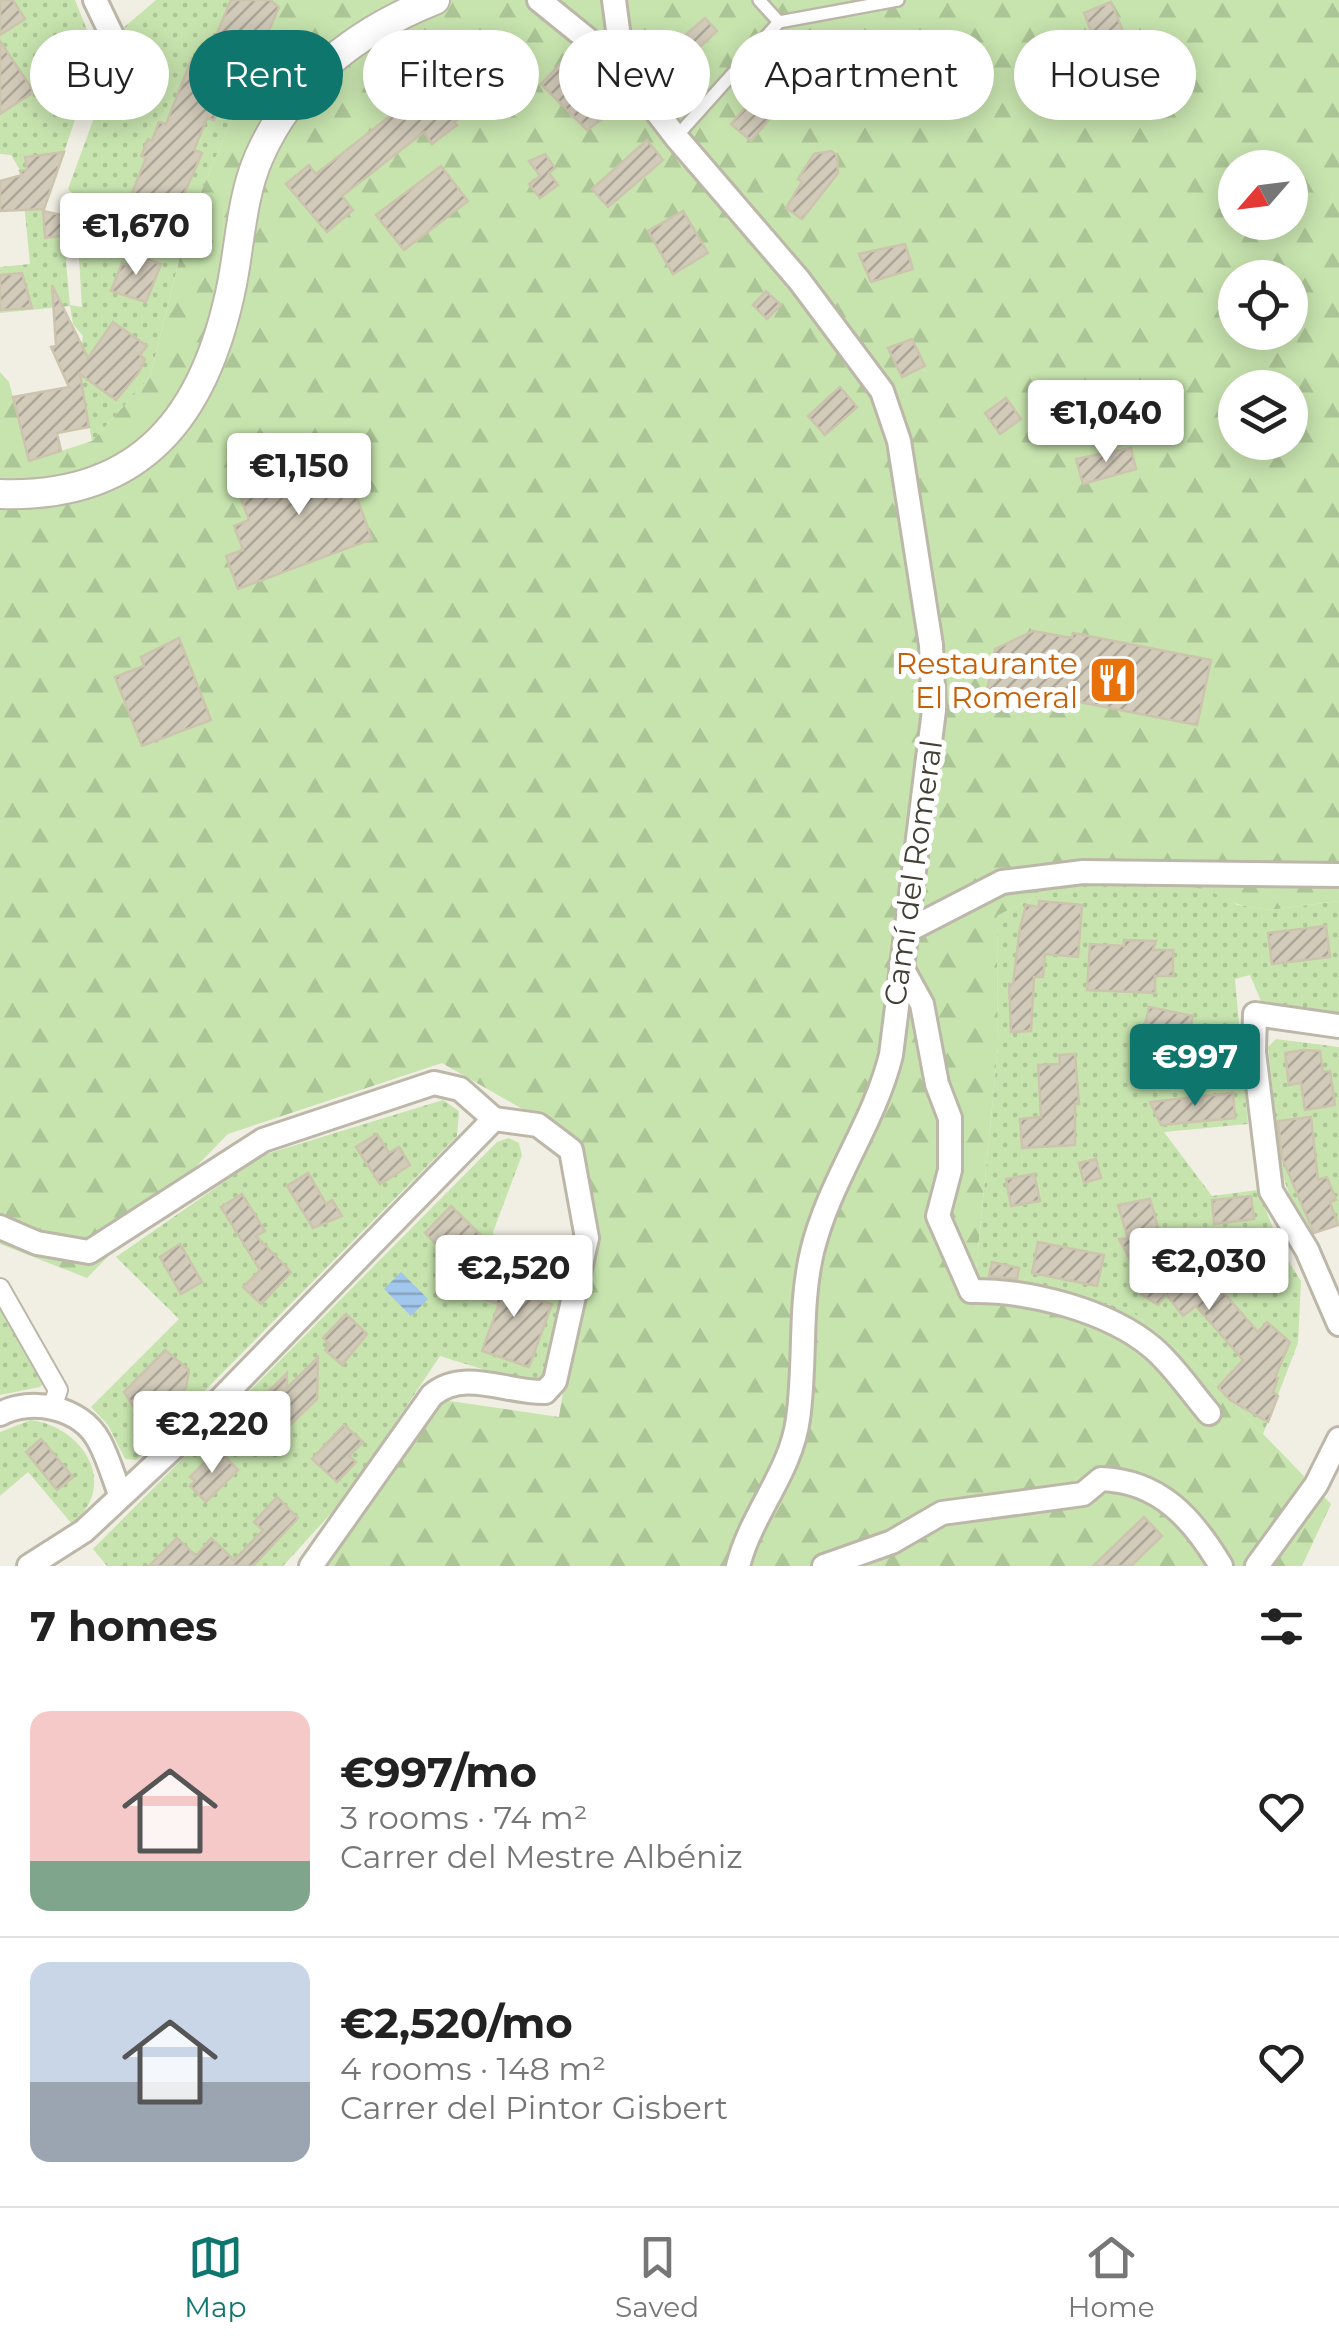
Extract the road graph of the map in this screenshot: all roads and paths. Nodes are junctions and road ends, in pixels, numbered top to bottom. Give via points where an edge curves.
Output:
1 (94, 0) edge
2 (434, 0) edge
3 (539, 0) edge
4 (614, 0) edge
5 (759, 0) edge
6 (898, 0) edge
7 (396, 8) edge
8 (779, 22) junction
9 (109, 30) edge
10 (576, 30) edge
11 (618, 30) edge
12 (663, 120) edge
13 (676, 137) junction
14 (0, 494) edge
15 (1339, 875) edge
16 (907, 931) junction
17 (901, 966) junction
18 (1339, 1026) edge
19 (494, 1119) junction
20 (0, 1227) edge
21 (0, 1288) edge
22 (1339, 1324) edge
23 (52, 1408) junction
24 (1209, 1412) dead end
25 (0, 1414) edge
26 (1339, 1439) edge
27 (120, 1494) junction
28 (30, 1566) edge
29 (295, 1566) edge
30 (308, 1566) edge
31 (738, 1566) edge
32 (824, 1566) edge
33 (1221, 1566) edge
34 (1257, 1566) edge

1 - 9 street
2 - 7 street
3 - 10 street, Camí del Romeral
4 - 11 street
5 - 8 lane
6 - 8 lane
7 - 14 street via 321,65 278,120 257,161 210,370 172,426 147,453 76,487 44,496
8 - 13 lane
12 - 13 street, Camí del Romeral
13 - 16 street, Camí del Romeral via 844,339 882,392 899,442 931,645 934,710
15 - 16 street via 1083,872 1002,882
16 - 17 street, Camí del Romeral
17 - 24 street via 922,1004 950,1118 950,1170 938,1216 971,1291 998,1290 1113,1323 1153,1348
17 - 31 street, Camí del Romeral via 883,1088 843,1164 812,1251 798,1421
18 - 22 street via 1255,1014 1254,1052 1271,1191
19 - 20 street via 460,1089 434,1083 263,1140 89,1252 52,1247
19 - 27 street via 174,1447
19 - 30 street via 538,1124 571,1150 587,1238 555,1381 545,1392 447,1383
21 - 23 street via 58,1390
23 - 25 street
23 - 27 street via 98,1437
26 - 34 street via 1316,1485
27 - 28 street via 84,1531
29 - 30 street
32 - 33 street via 892,1542 942,1513 1084,1494 1101,1480 1125,1480 1195,1523

